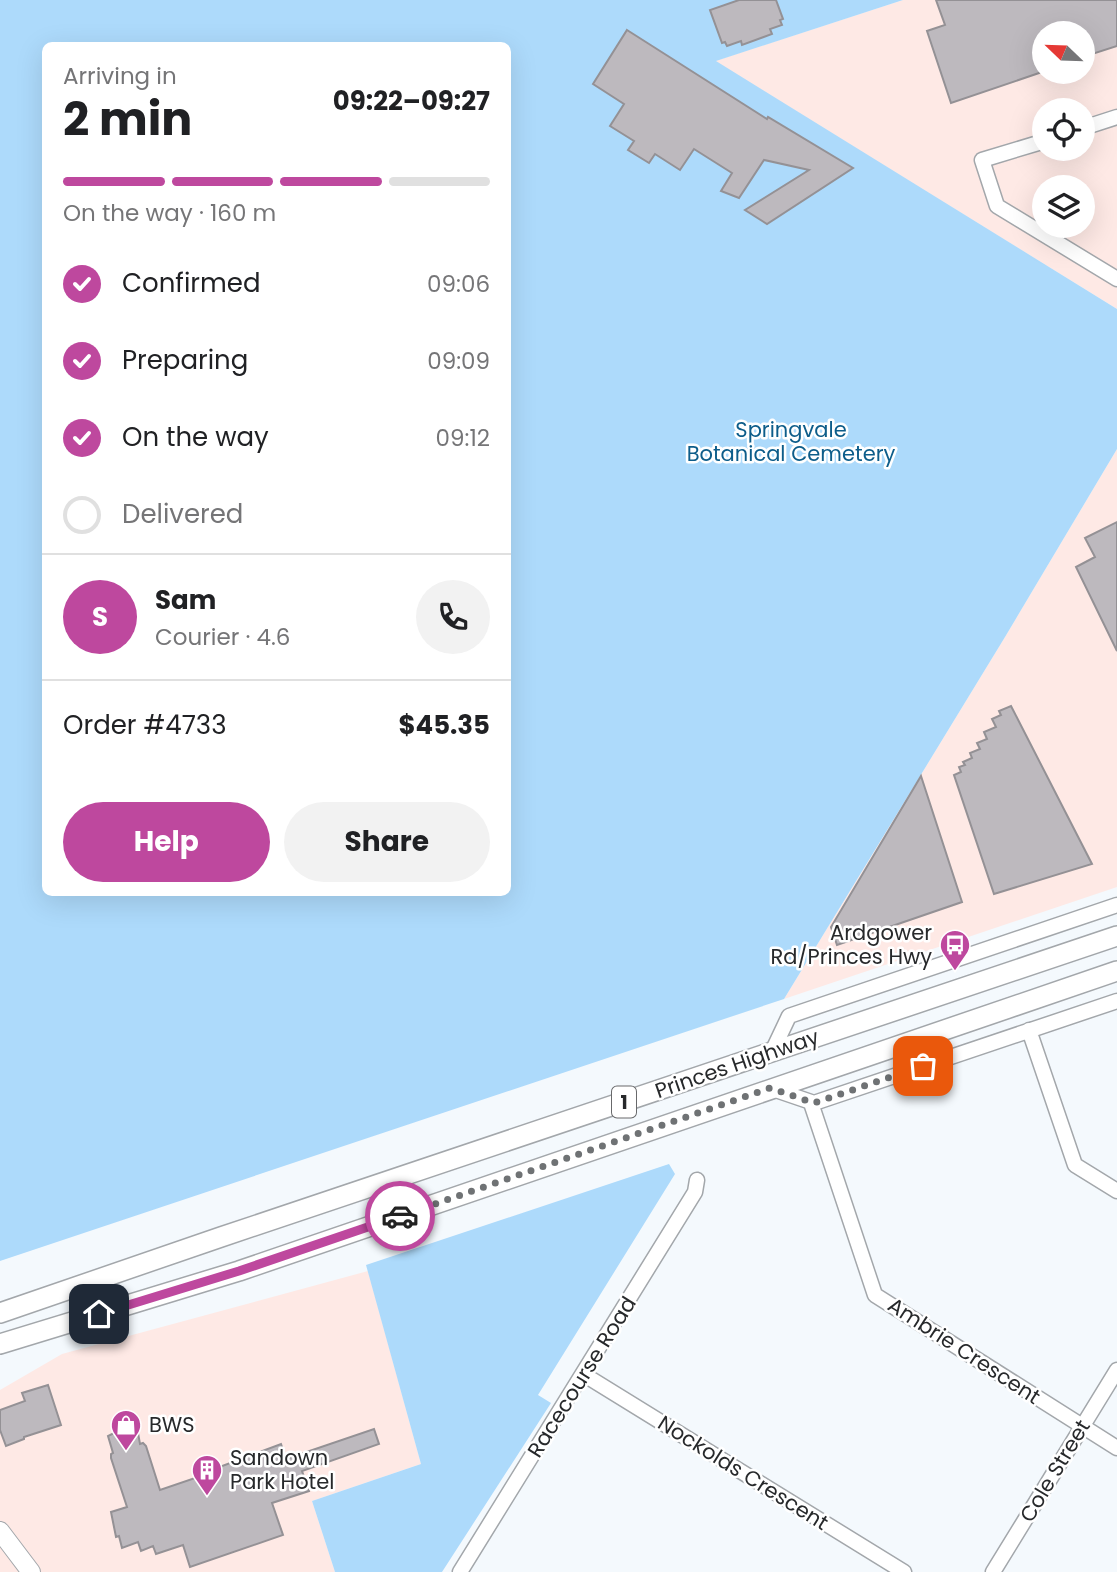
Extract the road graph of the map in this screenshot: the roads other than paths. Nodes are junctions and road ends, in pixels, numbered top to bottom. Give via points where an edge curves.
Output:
1 (1117, 117) edge
2 (1095, 124) edge
3 (1032, 145) edge
4 (1117, 279) edge
5 (1117, 905) edge
6 (1117, 936) edge
7 (1117, 971) edge
8 (1117, 1001) edge
9 (1029, 1030) junction
10 (772, 1052) junction
11 (770, 1088) junction
12 (811, 1103) junction
13 (697, 1180) dead end
14 (1117, 1191) edge
15 (0, 1313) edge
16 (0, 1344) edge
17 (1117, 1370) edge
18 (583, 1374) junction
19 (1082, 1426) junction
20 (1117, 1448) edge
21 (0, 1531) edge
22 (466, 1570) edge
23 (31, 1572) edge
24 (904, 1572) edge
25 (993, 1572) edge

1 - 2 street
3 - 4 street via 982,160 997,206
5 - 10 street via 789,1016
6 - 10 highway, Princes Highway / 1
7 - 11 highway, Princes Highway / 1
8 - 9 street
9 - 12 street
9 - 14 street via 1075,1165
10 - 15 highway, Princes Highway / 1
11 - 12 street
11 - 16 highway, Princes Highway / 1 via 239,1271
12 - 19 street, Ambrie Crescent via 875,1295
13 - 18 street, Racecourse Road via 695,1192
17 - 19 street, Cole Street
18 - 22 street, Racecourse Road
18 - 24 street, Nockolds Crescent
19 - 20 street, Ambrie Crescent
19 - 25 street, Cole Street
21 - 23 main road

